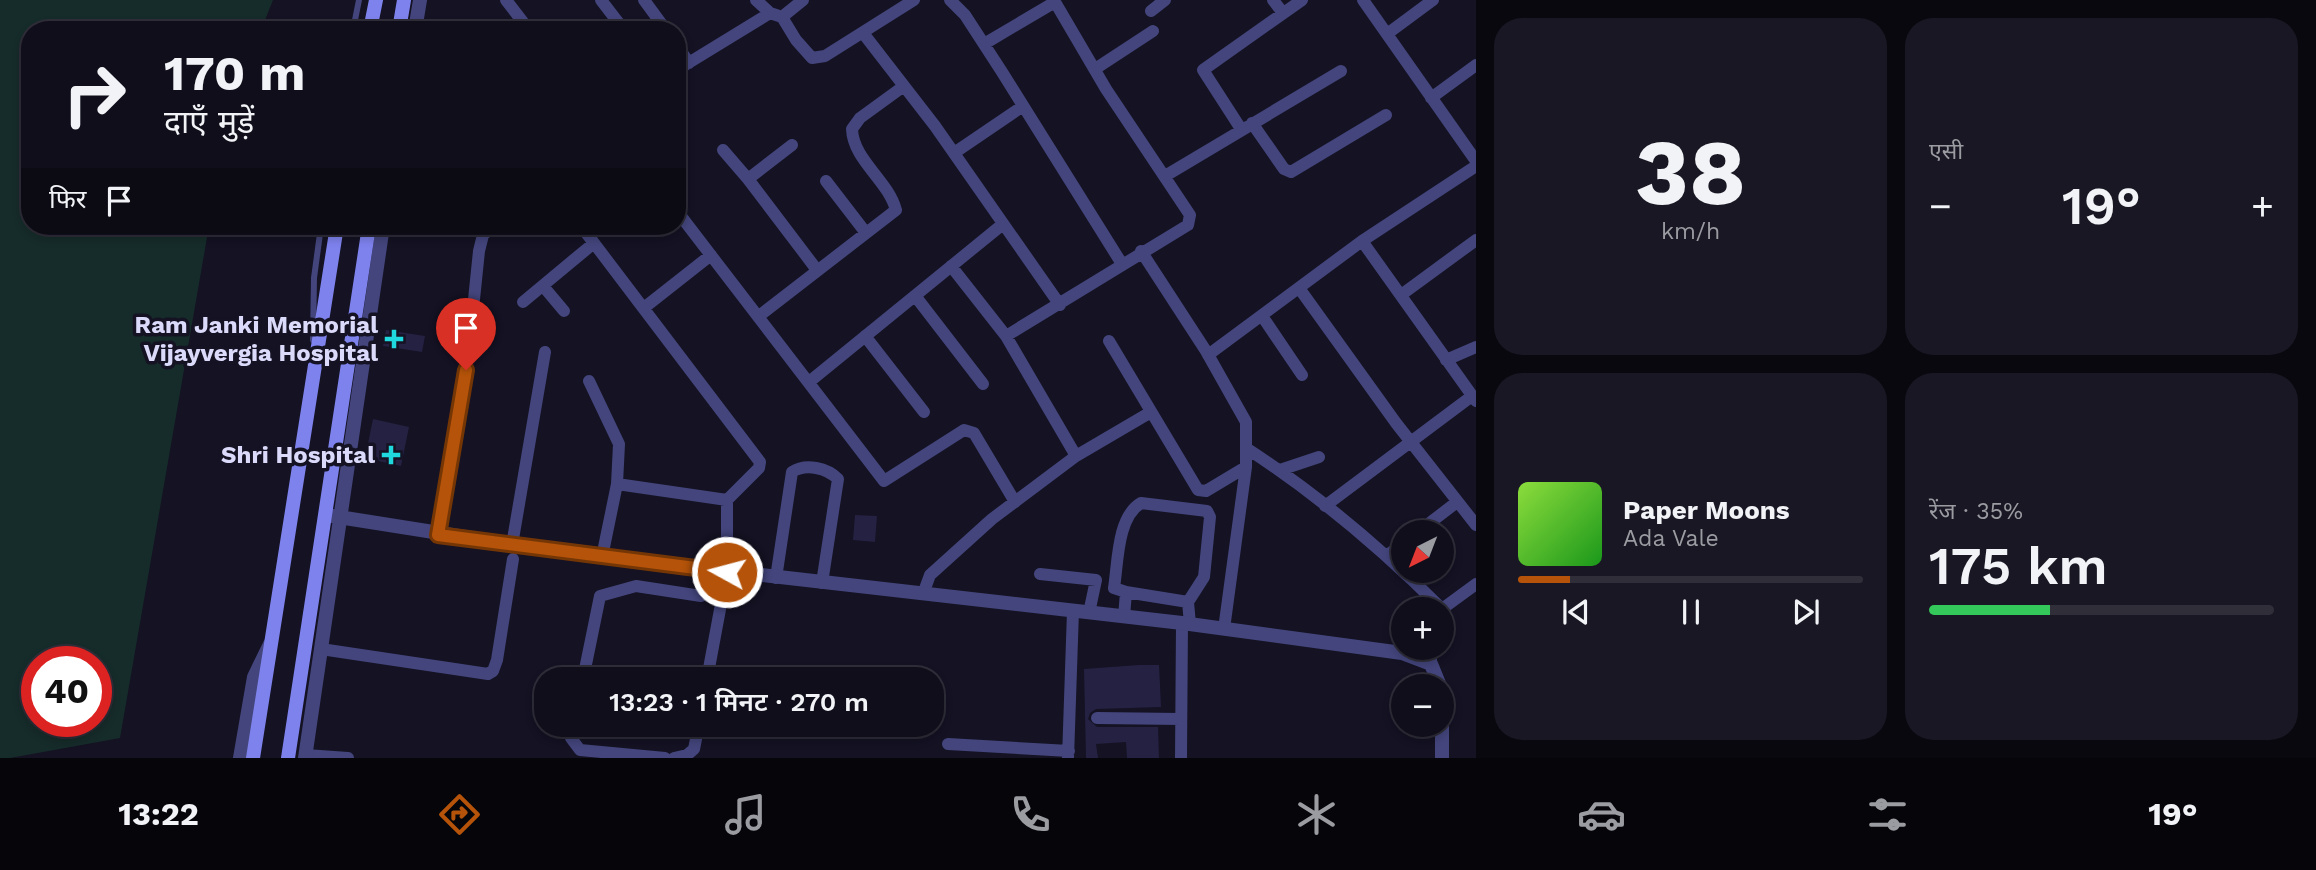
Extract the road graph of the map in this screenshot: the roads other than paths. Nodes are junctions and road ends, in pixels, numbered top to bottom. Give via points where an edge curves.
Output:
1 (359, 0) edge
2 (376, 0) edge
3 (404, 0) edge
4 (421, 0) edge
5 (506, 0) edge
6 (601, 0) edge
7 (644, 0) edge
8 (757, 0) edge
9 (803, 0) edge
10 (914, 0) edge
11 (950, 0) edge
12 (1165, 0) edge
13 (1273, 0) edge
14 (1302, 0) edge
15 (1363, 0) edge
16 (1433, 0) edge
17 (1056, 1) edge
18 (1151, 10) dead end
19 (1283, 13) junction
20 (776, 15) junction
21 (356, 16) junction
22 (355, 21) edge
23 (365, 21) edge
24 (372, 21) edge
25 (400, 21) edge
26 (417, 21) edge
27 (521, 21) edge
28 (617, 21) edge
29 (659, 21) edge
30 (1153, 31) dead end
31 (863, 33) junction
32 (1387, 34) junction
33 (984, 44) junction
34 (686, 64) edge
35 (1476, 65) edge
36 (1095, 69) junction
37 (1340, 71) dead end
38 (904, 86) junction
39 (1431, 97) junction
40 (1023, 106) junction
41 (1386, 115) dead end
42 (1246, 126) junction
43 (792, 145) dead end
44 (723, 150) dead end
45 (954, 153) junction
46 (1474, 154) edge
47 (1476, 166) edge
48 (1165, 176) junction
49 (748, 179) junction
50 (827, 181) dead end
51 (686, 223) edge
52 (1003, 224) junction
53 (866, 233) junction
54 (320, 235) edge
55 (335, 235) edge
56 (368, 235) edge
57 (381, 235) edge
58 (483, 235) edge
59 (587, 235) edge
60 (1362, 240) junction
61 (1476, 240) edge
62 (594, 243) junction
63 (1141, 251) junction
64 (711, 255) junction
65 (1122, 264) junction
66 (951, 266) junction
67 (817, 270) junction
68 (543, 286) junction
69 (1299, 288) junction
70 (1401, 295) junction
71 (916, 297) junction
72 (523, 302) dead end
73 (1060, 305) junction
74 (645, 307) junction
75 (564, 311) dead end
76 (759, 316) junction
77 (1262, 316) junction
78 (865, 336) junction
79 (1006, 336) junction
80 (1109, 341) dead end
81 (1476, 347) edge
82 (545, 352) dead end
83 (1208, 355) junction
84 (314, 360) junction
85 (1446, 360) junction
86 (1302, 375) dead end
87 (589, 381) dead end
88 (809, 382) junction
89 (983, 384) dead end
90 (1474, 399) edge
91 (924, 412) dead end
92 (1152, 412) junction
93 (1409, 441) junction
94 (1246, 448) junction
95 (1076, 456) junction
96 (1319, 457) dead end
97 (1246, 467) junction
98 (1280, 470) junction
99 (617, 484) junction
100 (727, 499) junction
101 (1015, 502) junction
102 (1457, 502) junction
103 (1325, 506) junction
104 (1125, 510) dead end
105 (332, 516) junction
106 (1434, 520) edge
107 (1476, 525) edge
108 (438, 535) junction
109 (513, 552) junction
110 (1391, 552) edge
111 (1386, 556) junction
112 (602, 557) junction
113 (727, 572) junction
114 (1040, 574) dead end
115 (776, 578) junction
116 (1096, 580) junction
117 (822, 583) junction
118 (1476, 584) edge
119 (1126, 592) junction
120 (923, 594) junction
121 (701, 596) dead end
122 (1429, 597) edge
123 (1454, 600) edge
124 (1188, 602) junction
125 (1073, 611) junction
126 (1089, 612) junction
127 (1124, 617) junction
128 (1186, 624) junction
129 (1224, 629) junction
130 (270, 644) junction
131 (321, 649) junction
132 (1431, 660) edge
133 (1431, 664) junction
134 (585, 667) edge
135 (709, 667) edge
136 (1435, 674) edge
137 (1097, 718) dead end
138 (1181, 719) junction
139 (570, 737) edge
140 (696, 737) edge
141 (1442, 737) edge
142 (947, 744) dead end
143 (1069, 754) edge
144 (305, 757) edge
145 (240, 758) edge
146 (253, 758) edge
147 (288, 758) edge
148 (348, 758) edge
149 (665, 758) edge
150 (674, 758) edge
151 (1181, 758) edge
152 (1442, 758) edge

1 - 21 lane
2 - 24 main road
3 - 25 main road
4 - 26 street
5 - 27 street
6 - 28 street
7 - 29 street
8 - 20 street
9 - 20 street
10 - 31 street
11 - 33 street
12 - 18 street
13 - 19 street
14 - 19 street
15 - 32 street
16 - 32 street
17 - 33 street
17 - 36 street
19 - 42 street via 1203,70
20 - 31 street via 812,58 825,56
20 - 34 street
21 - 22 lane
21 - 23 lane
30 - 36 street
31 - 38 street
32 - 39 street
33 - 40 street
35 - 39 street
36 - 48 street
37 - 42 street
38 - 45 street
38 - 53 street via 852,129 852,140 896,210
39 - 46 street
40 - 45 street
40 - 65 street
41 - 42 street via 1291,172
42 - 48 street
43 - 49 street
44 - 49 street
45 - 52 street
47 - 60 street
48 - 63 street via 1189,215 1188,225
49 - 67 street
50 - 53 street
51 - 64 street
52 - 66 street
52 - 73 street
53 - 67 street
54 - 84 lane via 314,278
55 - 84 main road
56 - 105 main road
57 - 105 street
58 - 108 street via 470,348
59 - 62 street
60 - 69 street
60 - 70 street
61 - 70 street
62 - 68 street
62 - 74 street
63 - 65 street
63 - 83 street
64 - 74 street
64 - 76 street
65 - 73 street
66 - 71 street
66 - 79 street
67 - 76 street
68 - 72 street
68 - 75 street
69 - 77 street
69 - 93 street
70 - 85 street
71 - 78 street
71 - 89 street
73 - 79 street
74 - 100 street via 760,461 759,468
76 - 88 street
77 - 83 street
77 - 86 street
78 - 88 street
78 - 91 street
79 - 95 street
80 - 92 street
81 - 85 street
82 - 109 street
83 - 94 street via 1246,422
84 - 130 main road
85 - 90 street
87 - 99 street via 619,444
88 - 101 street via 879,484 964,430 974,433
90 - 93 street
92 - 95 street
92 - 97 street via 1198,490 1206,491
93 - 102 street
93 - 103 street
94 - 97 street
94 - 98 street
95 - 101 street
96 - 98 street
97 - 129 street
98 - 103 street
99 - 100 street
99 - 112 street
100 - 113 street
101 - 120 street via 959,545 930,575
102 - 106 street
102 - 107 street
103 - 111 street
104 - 116 street via 1111,571
105 - 108 street
105 - 131 street
105 - 147 main road
108 - 109 street
109 - 112 street
109 - 131 street via 497,660 488,674
110 - 111 street
111 - 122 street
112 - 113 street
113 - 115 street
113 - 135 street
114 - 116 street
115 - 117 street
115 - 117 street via 792,472 821,469 838,479
116 - 126 street
117 - 120 street
118 - 123 street
119 - 124 street
119 - 124 street via 1114,588 1125,524 1137,505 1207,511 1204,577
119 - 127 street
120 - 125 street
121 - 134 street via 636,586 600,596
124 - 128 street
125 - 126 street
125 - 143 street
126 - 127 street
127 - 128 street
128 - 129 street
128 - 138 street
129 - 133 street via 1402,653
130 - 145 street via 254,677
130 - 146 main road
131 - 144 street
132 - 133 street
133 - 136 street
137 - 138 street
138 - 151 street
139 - 149 street via 580,750
140 - 150 street via 694,749
141 - 152 street
142 - 143 street
144 - 148 street

